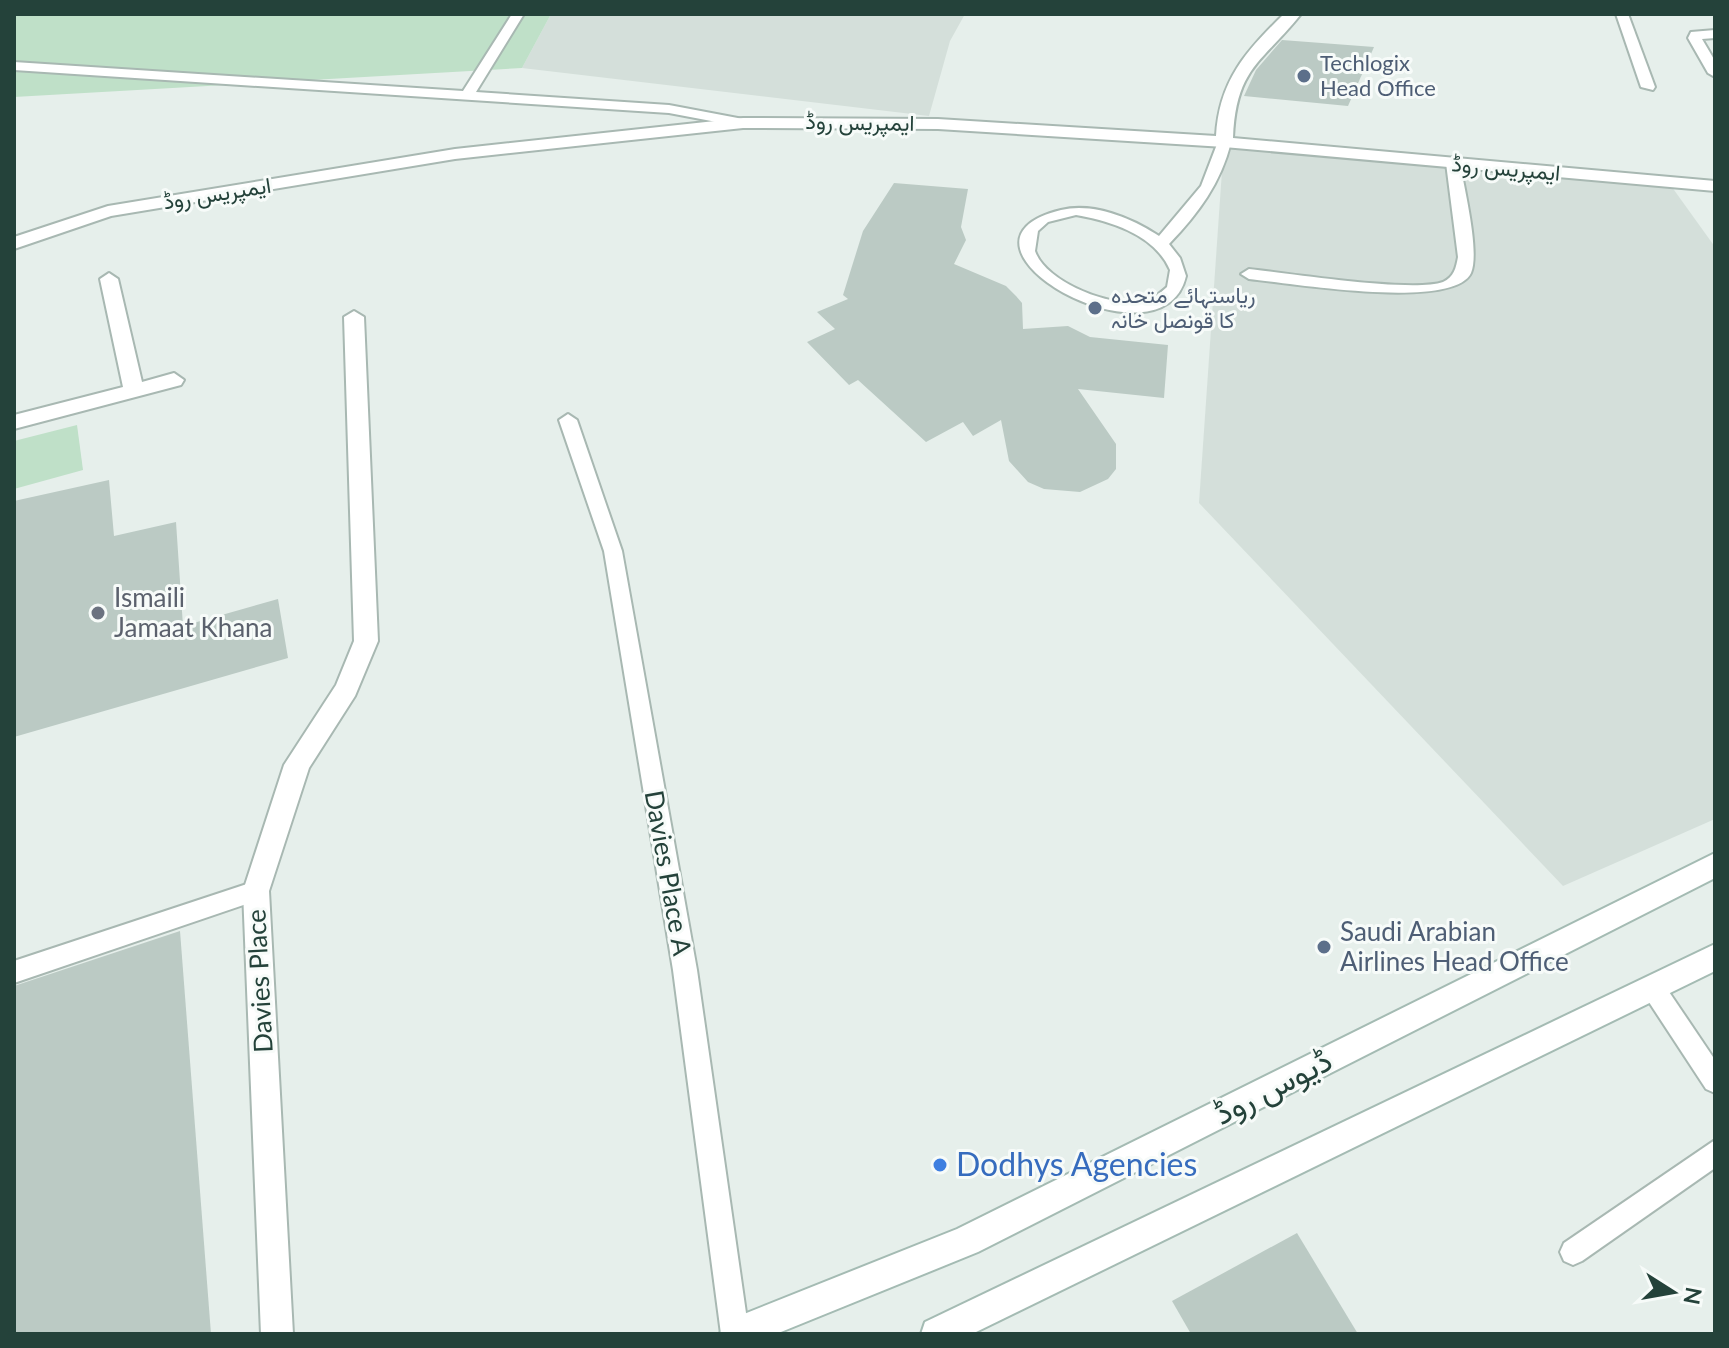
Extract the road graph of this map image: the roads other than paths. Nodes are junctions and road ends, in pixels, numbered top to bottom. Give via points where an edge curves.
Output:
1 (518, 14) edge
2 (1293, 14) edge
3 (1622, 14) edge
4 (1715, 34) edge
5 (14, 66) edge
6 (1715, 73) edge
7 (1648, 87) dead end
8 (468, 95) junction
9 (743, 123) junction
10 (1224, 142) junction
11 (1453, 163) junction
12 (1715, 186) edge
13 (108, 211) junction
14 (14, 226) edge
15 (14, 243) edge
16 (1160, 244) junction
17 (1249, 274) dead end
18 (109, 279) dead end
19 (354, 317) dead end
20 (174, 380) dead end
21 (134, 391) junction
22 (568, 420) dead end
23 (14, 422) edge
24 (1715, 865) edge
25 (256, 891) junction
26 (1715, 957) edge
27 (14, 972) edge
28 (1653, 988) junction
29 (1715, 1081) edge
30 (1715, 1153) edge
31 (1573, 1252) dead end
32 (277, 1334) edge
33 (736, 1334) edge
34 (937, 1334) edge

1 - 8 lane
2 - 10 street via 1234,79 1226,98
3 - 7 lane
4 - 6 lane via 1695,38
5 - 8 lane
8 - 9 lane via 669,109
9 - 10 street, ایمپریس روڈ via 938,124
9 - 13 street, ایمپریس روڈ via 455,154
10 - 11 street, ایمپریس روڈ
10 - 16 lane via 1214,177
11 - 12 street, ایمپریس روڈ
11 - 17 lane via 1466,257 1463,273 1452,284 1405,289
13 - 14 street
13 - 15 street, ایمپریس روڈ
16 - 16 lane via 1178,269 1172,292 1154,302 1123,307 1057,283 1029,258 1026,244 1031,229 1043,219 1076,211 1111,218
18 - 21 street
19 - 25 street, Davies Place via 366,641 346,689 297,765
20 - 21 street
21 - 23 street
22 - 33 lane, Davies Place A via 613,551 685,970
24 - 33 street, ڈیوس روڈ via 967,1241
25 - 27 lane
25 - 32 street, Davies Place
26 - 28 street
28 - 29 lane
28 - 34 street
30 - 31 lane

